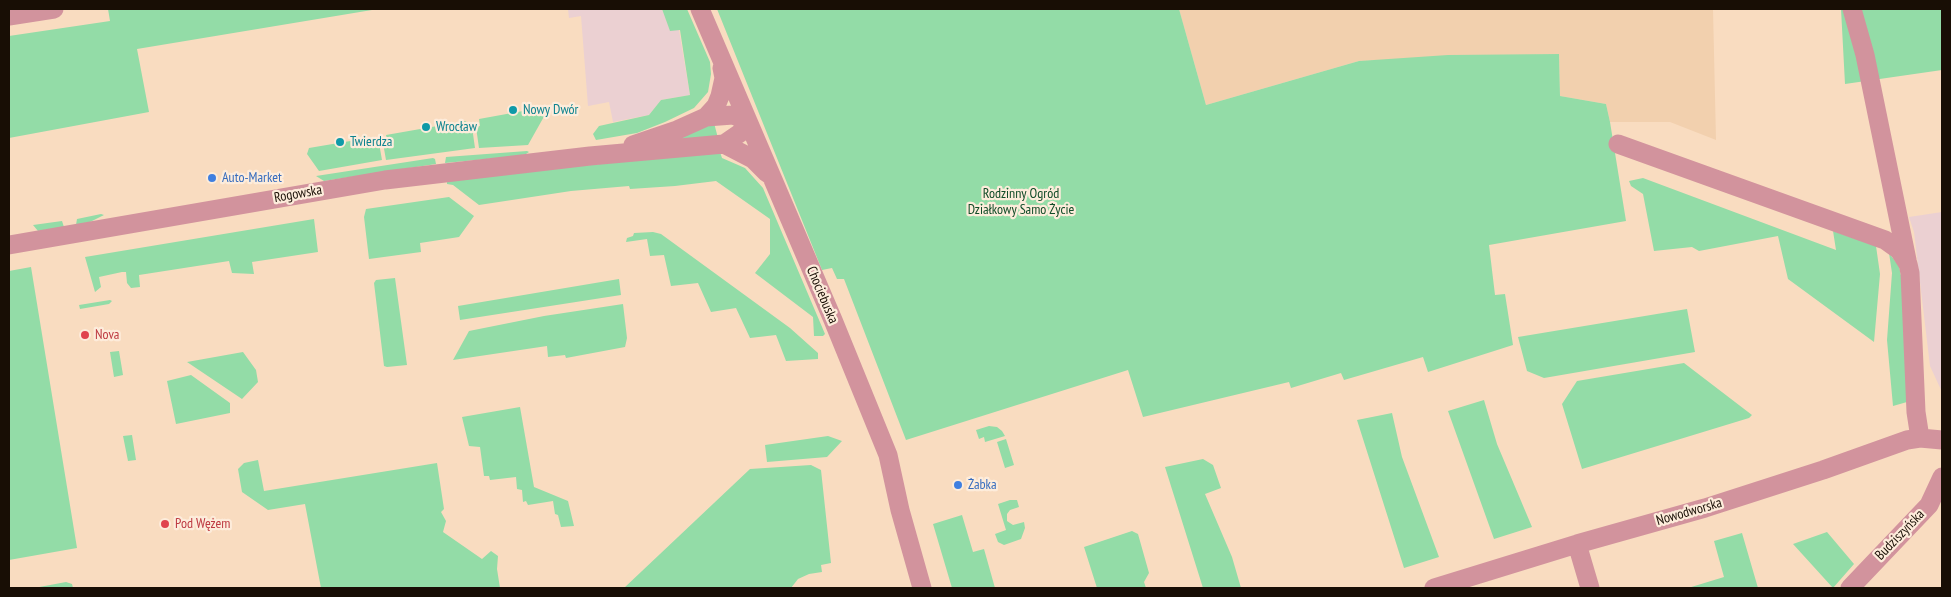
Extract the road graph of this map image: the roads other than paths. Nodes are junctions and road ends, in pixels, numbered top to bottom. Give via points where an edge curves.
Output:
1 (54, 9) edge
2 (700, 9) edge
3 (1852, 9) edge
4 (9, 16) edge
5 (721, 59) junction
6 (706, 117) junction
7 (747, 120) junction
8 (724, 144) junction
9 (1618, 144) dead end
10 (590, 156) junction
11 (772, 177) junction
12 (9, 245) edge
13 (1908, 264) junction
14 (1920, 438) junction
15 (1942, 440) edge
16 (1942, 477) edge
17 (1577, 544) junction
18 (922, 588) edge
19 (1434, 588) edge
20 (1590, 588) edge
21 (1850, 588) edge

1 - 4 street
2 - 5 street, Chociebuska
3 - 13 street via 1865,55
5 - 6 street via 724,78 720,96
5 - 7 street, Chociebuska
6 - 7 street, Rogowska via 733,115
6 - 10 street, Rogowska via 642,143
7 - 8 street via 740,133
7 - 11 street, Chociebuska
8 - 10 street, Rogowska
8 - 11 street via 753,159
9 - 13 street via 1885,240 1899,250
10 - 12 street, Rogowska via 352,185
11 - 18 street, Chociebuska via 888,455
13 - 14 street
14 - 15 street, Nowodworska
14 - 17 street, Nowodworska via 1705,508
16 - 21 street, Budziszyńska via 1929,505
17 - 19 street, Nowodworska
17 - 20 street

